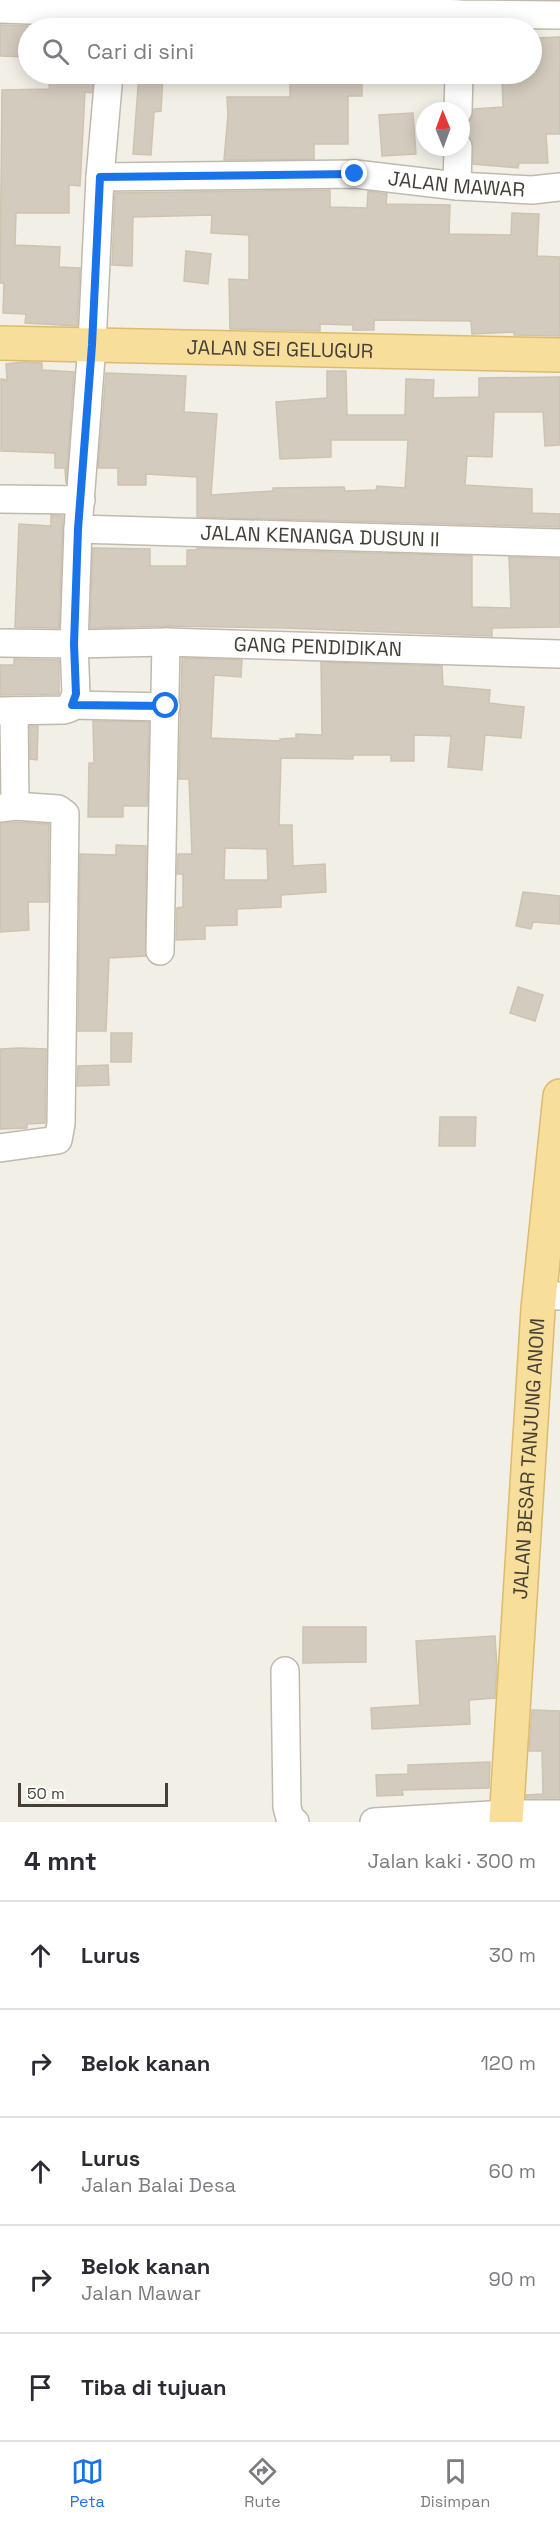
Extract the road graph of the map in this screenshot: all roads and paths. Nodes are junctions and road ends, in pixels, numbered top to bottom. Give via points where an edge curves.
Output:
1 (354, 4) edge
2 (76, 5) edge
3 (213, 6) edge
4 (0, 9) edge
5 (461, 14) edge
6 (560, 15) edge
7 (107, 18) edge
8 (134, 18) edge
9 (108, 84) edge
10 (459, 84) edge
11 (459, 102) edge
12 (458, 156) edge
13 (100, 177) junction
14 (457, 186) junction
15 (560, 187) edge
16 (0, 343) edge
17 (92, 345) junction
18 (560, 355) edge
19 (0, 500) edge
20 (81, 500) junction
21 (78, 529) junction
22 (560, 543) edge
23 (166, 642) junction
24 (3, 643) dead end
25 (74, 644) junction
26 (560, 654) edge
27 (72, 705) junction
28 (166, 706) junction
29 (7, 711) edge
30 (8, 807) edge
31 (160, 951) dead end
32 (560, 1096) edge
33 (0, 1148) edge
34 (549, 1302) edge
35 (285, 1671) dead end
36 (560, 1814) edge
37 (506, 1818) edge
38 (295, 1822) edge
39 (374, 1822) edge

1 - 3 street
1 - 5 street
2 - 4 street
2 - 7 street
3 - 8 street
5 - 6 street
9 - 13 street
10 - 11 street
12 - 14 street
13 - 14 street, JALAN MAWAR via 355,174
13 - 17 street
14 - 15 street, JALAN MAWAR via 532,190
16 - 17 main road, JALAN SEI GELUGUR
17 - 18 main road, JALAN SEI GELUGUR
17 - 20 street
19 - 20 street
20 - 21 street
21 - 22 street, JALAN KENANGA DUSUN II
21 - 25 street
23 - 25 street, GANG PENDIDIKAN
23 - 26 street, GANG PENDIDIKAN
23 - 28 street
24 - 25 street, GANG PENDIDIKAN
25 - 27 street via 76,694
27 - 28 street
27 - 29 street via 64,710
28 - 31 street
29 - 30 street
30 - 33 street via 58,809 65,814 61,1124 58,1140
32 - 34 main road, JALAN BESAR TANJUNG ANOM
34 - 37 main road, JALAN BESAR TANJUNG ANOM
35 - 38 street via 287,1807
36 - 37 street
37 - 39 street

